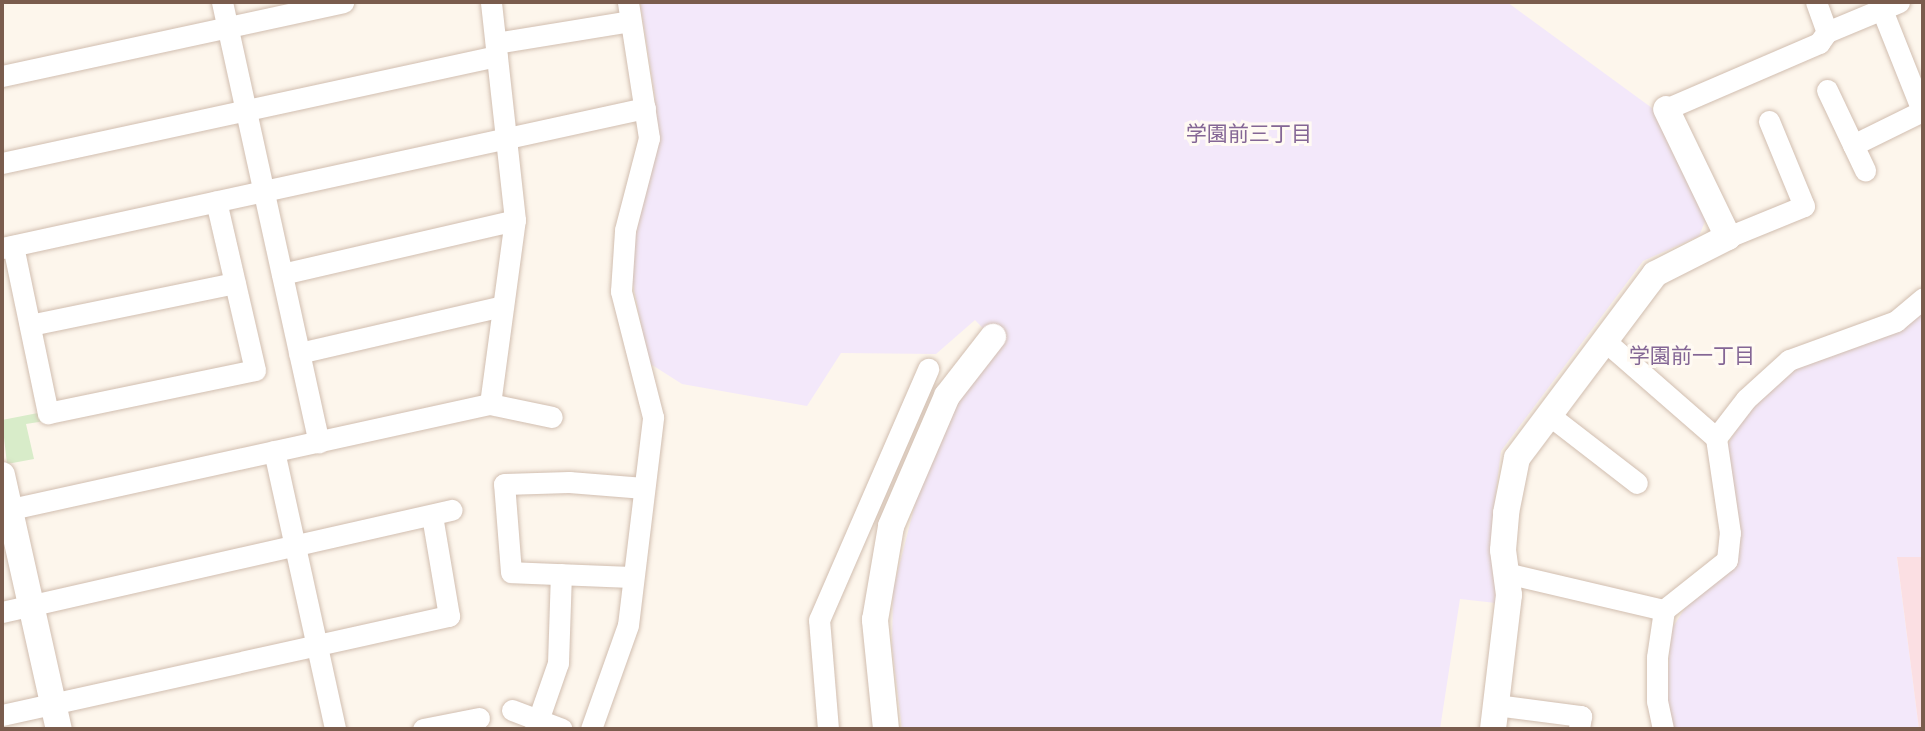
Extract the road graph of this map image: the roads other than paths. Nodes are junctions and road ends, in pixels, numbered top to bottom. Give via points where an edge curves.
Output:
1 (222, 2) edge
2 (343, 2) edge
3 (491, 2) edge
4 (1816, 2) edge
5 (1890, 6) edge
6 (629, 11) edge
7 (227, 28) junction
8 (1828, 32) junction
9 (496, 50) junction
10 (2, 76) edge
11 (1827, 90) dead end
12 (1922, 105) edge
13 (645, 108) junction
14 (1667, 108) joint
15 (246, 111) junction
16 (1769, 121) dead end
17 (506, 137) junction
18 (1853, 145) junction
19 (2, 163) edge
20 (1865, 170) dead end
21 (263, 191) junction
22 (216, 201) junction
23 (515, 220) junction
24 (1728, 237) junction
25 (8, 247) edge
26 (282, 274) junction
27 (235, 284) junction
28 (1923, 299) edge
29 (503, 306) junction
30 (30, 325) junction
31 (993, 337) dead end
32 (1605, 341) junction
33 (299, 353) junction
34 (928, 369) dead end
35 (489, 404) junction
36 (1549, 415) junction
37 (552, 417) dead end
38 (1716, 438) junction
39 (319, 442) junction
40 (274, 452) junction
41 (2, 475) edge
42 (1637, 483) dead end
43 (644, 488) junction
44 (6, 510) edge
45 (295, 546) junction
46 (1506, 573) junction
47 (561, 574) junction
48 (633, 577) junction
49 (32, 606) junction
50 (1664, 610) junction
51 (2, 612) edge
52 (317, 644) junction
53 (53, 703) junction
54 (512, 710) dead end
55 (2, 715) edge
56 (1494, 717) edge
57 (479, 718) dead end
58 (538, 724) edge
59 (59, 729) edge
60 (335, 729) edge
61 (423, 729) edge
62 (562, 729) edge
63 (591, 729) edge
64 (828, 729) edge
65 (886, 729) edge
66 (1579, 729) edge
67 (1662, 729) edge

1 - 7 street
2 - 7 street
3 - 9 street
4 - 8 street
5 - 8 street
5 - 12 street
6 - 9 street
6 - 13 street
7 - 10 street
7 - 15 street
8 - 14 street via 1819,43
9 - 15 street
9 - 17 street
11 - 18 street
12 - 18 street
13 - 17 street
13 - 43 street via 648,146 625,230 621,291 653,417
14 - 24 street
15 - 19 street
15 - 21 street
16 - 24 street via 1804,206
17 - 21 street
17 - 23 street
18 - 20 street
21 - 22 street
21 - 26 street
22 - 25 street
22 - 27 street
23 - 26 street
23 - 29 street
24 - 32 street via 1655,274
25 - 30 street
26 - 33 street
27 - 30 street
27 - 30 street via 255,370 48,413
28 - 38 street via 1896,321 1789,360 1746,398
29 - 33 street
29 - 35 street
31 - 65 street via 947,396 891,526 875,620
32 - 36 street
32 - 38 street
33 - 39 street
34 - 64 street via 819,620
35 - 37 street
35 - 39 street
36 - 42 street
36 - 46 street via 1517,458 1506,513
38 - 50 street via 1730,533 1727,560
39 - 40 street
40 - 44 street
40 - 45 street
41 - 44 street
43 - 47 street via 569,482 504,484 511,572
43 - 48 street
44 - 49 street
45 - 49 street
45 - 52 street
45 - 52 street via 442,512 449,615
46 - 50 street
46 - 56 street via 1509,595
47 - 48 street
47 - 58 street via 558,663
48 - 63 street via 628,625
49 - 51 street
49 - 53 street
50 - 67 street via 1657,679
52 - 53 street
52 - 60 street
53 - 55 street
53 - 59 street
54 - 58 street
56 - 66 street via 1581,716
57 - 61 street
58 - 62 street

